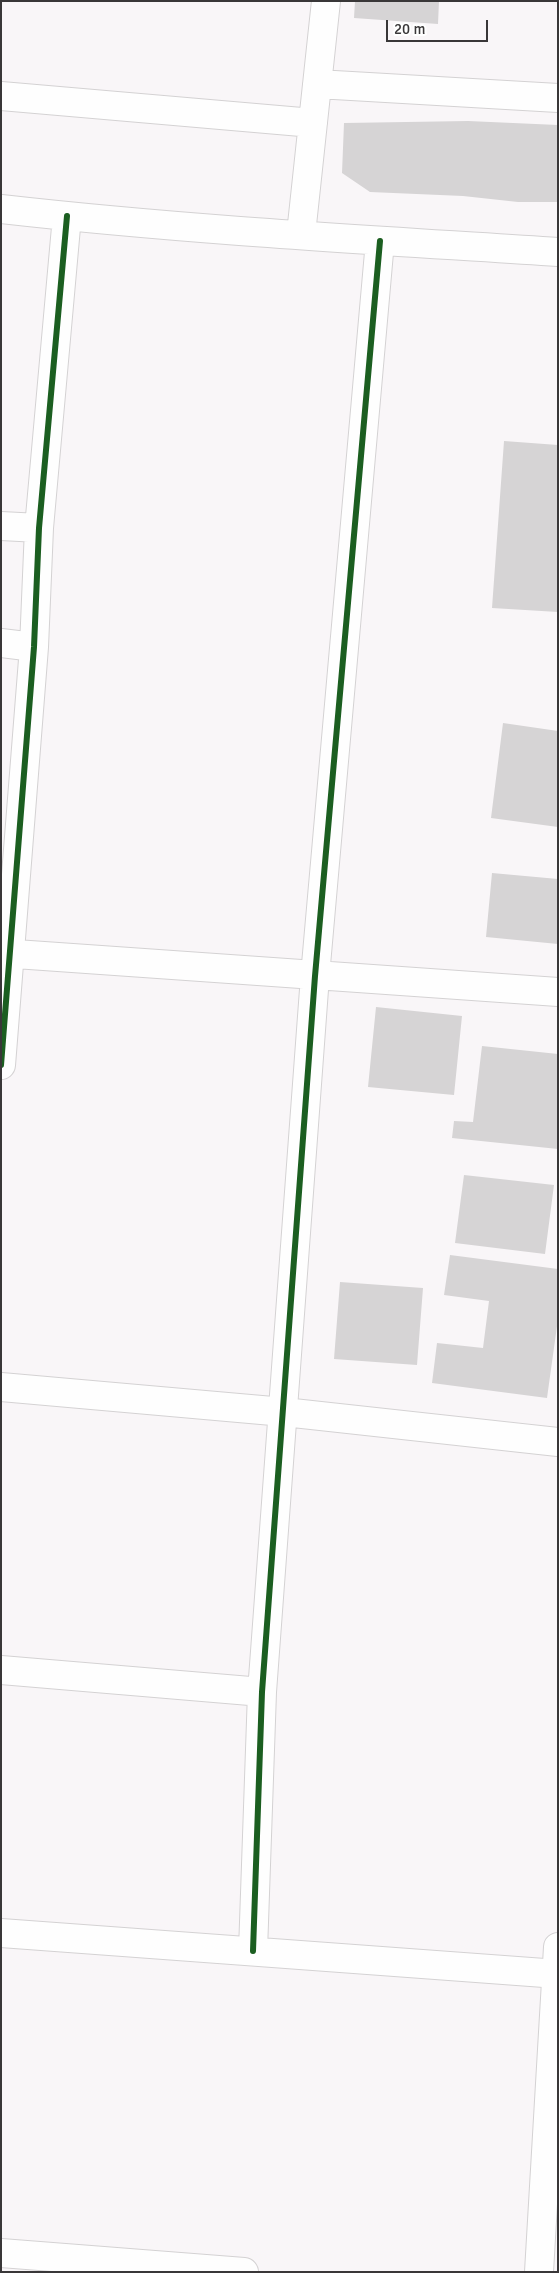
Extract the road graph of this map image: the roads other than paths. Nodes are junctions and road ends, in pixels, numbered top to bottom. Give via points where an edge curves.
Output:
1 (326, 1) edge
2 (317, 84) junction
3 (1, 96) edge
4 (558, 98) edge
5 (313, 123) junction
6 (1, 208) edge
7 (67, 216) junction
8 (301, 234) junction
9 (380, 241) junction
10 (558, 252) edge
11 (1, 526) edge
12 (39, 528) junction
13 (1, 644) edge
14 (34, 646) junction
15 (6, 953) edge
16 (315, 976) junction
17 (558, 992) edge
18 (1, 1065) edge
19 (1, 1387) edge
20 (284, 1412) junction
21 (558, 1442) edge
22 (1, 1670) edge
23 (262, 1692) junction
24 (1, 1933) edge
25 (558, 1947) edge
26 (253, 1951) junction
27 (557, 1974) edge
28 (1, 2253) edge
29 (244, 2272) edge
30 (539, 2272) edge

1 - 2 street
2 - 4 street
2 - 5 street
3 - 5 street
5 - 8 street
6 - 7 street
7 - 8 street
7 - 12 street
8 - 9 street
9 - 10 street
9 - 16 street
11 - 12 street
12 - 14 street
13 - 14 street
14 - 15 street
15 - 16 street
15 - 18 street
16 - 17 street
16 - 20 street
19 - 20 street
20 - 21 street
20 - 23 street
22 - 23 street
23 - 26 street
24 - 26 street
25 - 27 street
26 - 27 street
27 - 30 street
28 - 29 street

